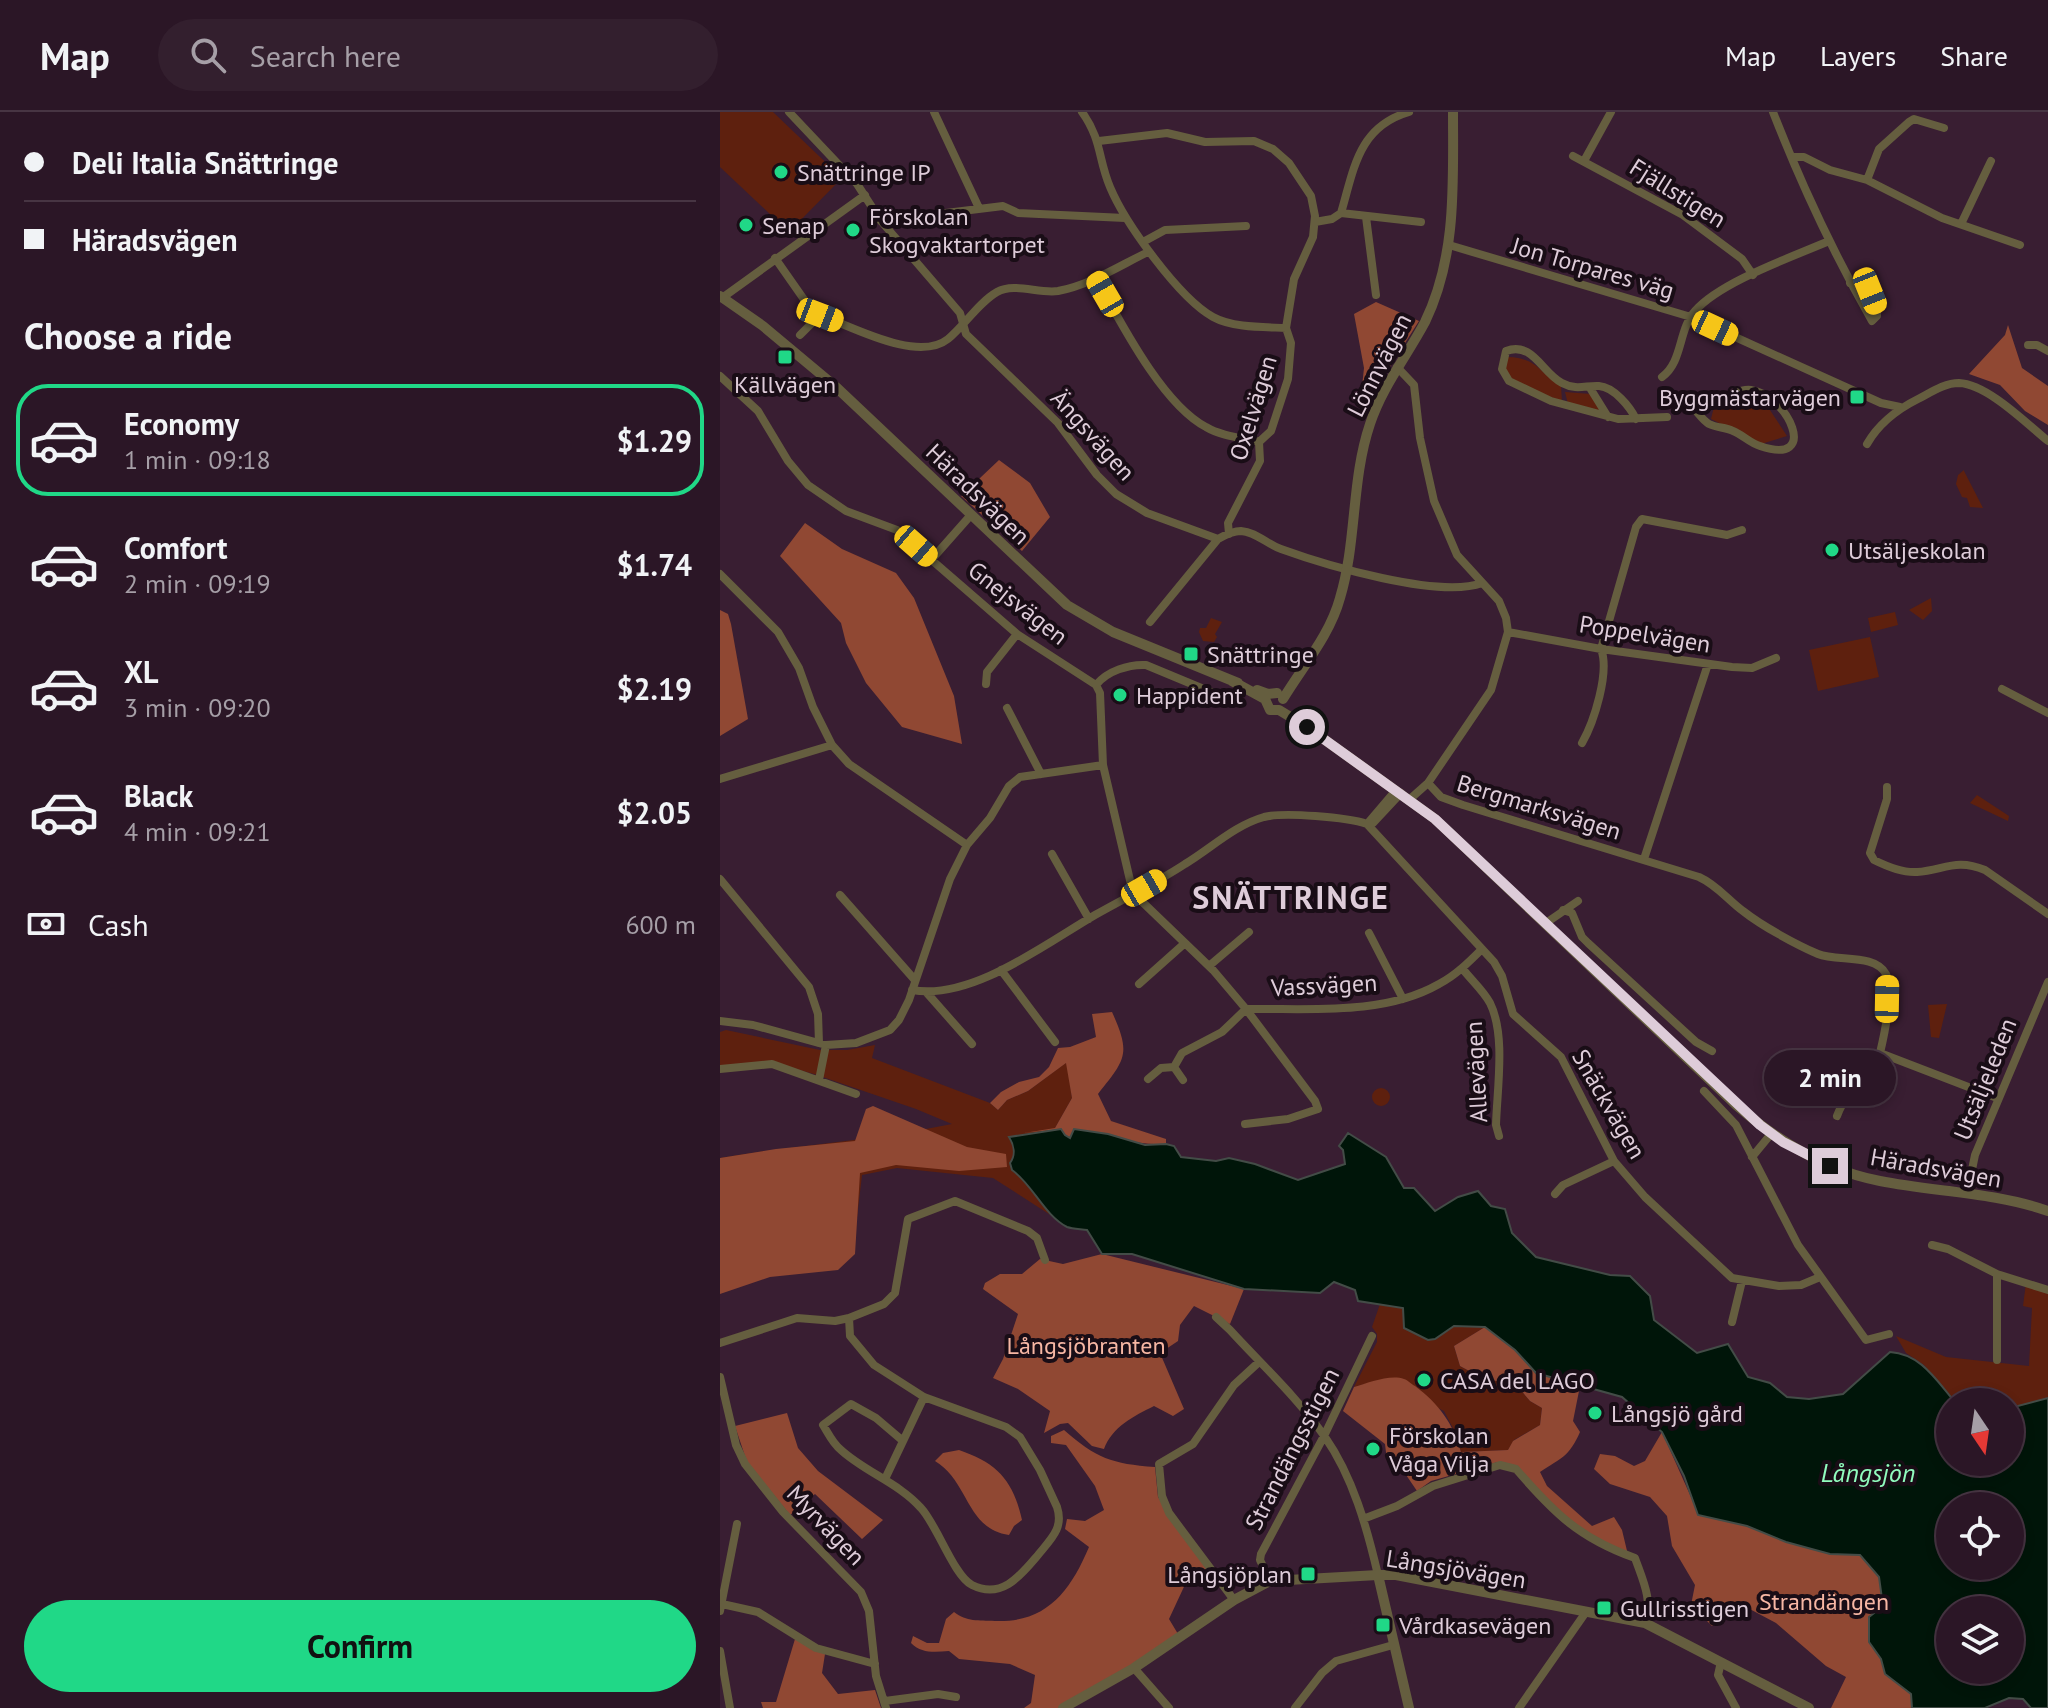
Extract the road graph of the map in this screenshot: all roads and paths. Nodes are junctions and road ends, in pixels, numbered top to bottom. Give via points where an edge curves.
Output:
1 (789, 112) edge
2 (934, 112) edge
3 (1082, 112) edge
4 (1409, 112) edge
5 (1453, 112) edge
6 (1611, 112) edge
7 (1773, 112) edge
8 (1944, 128) dead end
9 (1099, 141) junction
10 (1573, 156) dead end
11 (1792, 157) junction
12 (1584, 161) junction
13 (1991, 161) dead end
14 (1867, 180) junction
15 (865, 195) junction
16 (979, 208) junction
17 (1341, 213) junction
18 (1366, 217) junction
19 (1125, 218) junction
20 (881, 221) junction
21 (1315, 222) junction
22 (1421, 222) dead end
23 (1961, 224) junction
24 (1246, 226) dead end
25 (1829, 241) junction
26 (1143, 242) junction
27 (1449, 245) junction
28 (2020, 245) dead end
29 (1148, 252) junction
30 (775, 258) junction
31 (1753, 275) junction
32 (1096, 278) junction
33 (1850, 283) junction
34 (1376, 295) dead end
35 (721, 297) edge
36 (820, 315) junction
37 (1691, 317) junction
38 (964, 323) junction
39 (1286, 328) junction
40 (800, 335) dead end
41 (2028, 345) dead end
42 (2048, 351) edge
43 (1397, 367) junction
44 (720, 376) edge
45 (1662, 377) dead end
46 (1562, 383) junction
47 (1590, 388) junction
48 (1671, 394) dead end
49 (1716, 398) dead end
50 (1565, 405) junction
51 (1900, 407) junction
52 (1608, 417) junction
53 (1667, 417) dead end
54 (1636, 419) junction
55 (2048, 441) edge
56 (1259, 442) junction
57 (1867, 444) dead end
58 (970, 516) junction
59 (1742, 530) dead end
60 (1229, 534) junction
61 (1218, 539) junction
62 (932, 559) junction
63 (1347, 570) junction
64 (720, 574) edge
65 (1482, 583) junction
66 (1150, 622) dead end
67 (1508, 632) junction
68 (1017, 634) junction
69 (1601, 649) junction
70 (1186, 652) dead end
71 (1172, 656) junction
72 (1776, 658) dead end
73 (1206, 659) dead end
74 (1708, 664) junction
75 (1219, 675) junction
76 (986, 684) dead end
77 (1096, 685) junction
78 (2002, 689) dead end
79 (1211, 692) dead end
80 (1276, 700) junction
81 (1007, 708) dead end
82 (2048, 713) edge
83 (1582, 743) dead end
84 (832, 745) junction
85 (1103, 765) junction
86 (1041, 774) junction
87 (720, 779) edge
88 (1428, 783) junction
89 (1887, 787) dead end
90 (1402, 794) junction
91 (1367, 824) junction
92 (967, 845) junction
93 (1052, 854) dead end
94 (1644, 859) junction
95 (720, 879) edge
96 (1133, 893) junction
97 (840, 895) dead end
98 (1578, 901) dead end
99 (1563, 910) junction
100 (2048, 914) edge
101 (1089, 919) junction
102 (1546, 923) junction
103 (1249, 932) dead end
104 (1369, 933) dead end
105 (1185, 943) junction
106 (1482, 949) junction
107 (1209, 966) junction
108 (1462, 968) junction
109 (1001, 970) junction
110 (914, 979) junction
111 (2048, 982) edge
112 (1139, 984) dead end
113 (912, 990) junction
114 (927, 993) junction
115 (1403, 999) junction
116 (1246, 1009) junction
117 (720, 1021) edge
118 (1055, 1042) dead end
119 (822, 1044) junction
120 (972, 1044) dead end
121 (1712, 1051) dead end
122 (1880, 1053) junction
123 (1174, 1067) junction
124 (720, 1069) edge
125 (1148, 1079) dead end
126 (819, 1080) junction
127 (1183, 1080) dead end
128 (1704, 1091) dead end
129 (856, 1094) dead end
130 (1997, 1098) junction
131 (1837, 1116) dead end
132 (1245, 1124) dead end
133 (1771, 1134) junction
134 (1499, 1136) dead end
135 (1752, 1157) junction
136 (1614, 1161) junction
137 (1555, 1194) dead end
138 (1967, 1194) junction
139 (2048, 1211) edge
140 (1932, 1245) dead end
141 (1045, 1260) dead end
142 (1997, 1274) junction
143 (1820, 1277) junction
144 (1742, 1281) junction
145 (2048, 1290) edge
146 (1216, 1317) dead end
147 (849, 1318) junction
148 (1732, 1322) dead end
149 (1889, 1334) dead end
150 (1372, 1336) dead end
151 (720, 1343) edge
152 (1997, 1360) dead end
153 (1259, 1362) junction
154 (720, 1377) edge
155 (924, 1397) junction
156 (1324, 1436) junction
157 (903, 1441) junction
158 (885, 1479) junction
159 (1363, 1519) junction
160 (737, 1524) dead end
161 (1378, 1575) junction
162 (1270, 1581) junction
163 (1234, 1600) junction
164 (721, 1608) edge
165 (1586, 1612) junction
166 (1645, 1623) junction
167 (1393, 1645) junction
168 (720, 1651) edge
169 (1721, 1662) junction
170 (875, 1664) junction
171 (1134, 1668) junction
172 (956, 1697) dead end
173 (885, 1705) edge
174 (730, 1708) edge
175 (1063, 1708) edge
176 (1169, 1708) edge
177 (1295, 1708) edge
178 (1409, 1708) edge
179 (1519, 1708) edge
180 (1736, 1708) edge
181 (1809, 1708) edge

1 - 15 street, Ängsvägen
2 - 16 street
3 - 9 street
4 - 17 street via 1383,124 1365,143
5 - 27 street, Lönnvägen
6 - 12 street
7 - 11 street
8 - 14 street via 1909,122 1879,149
9 - 19 street via 1109,185
9 - 21 street via 1163,133 1205,142 1254,141 1273,149 1296,173 1311,196
10 - 12 street, Fjällstigen
11 - 14 street
11 - 25 street
12 - 31 street, Fjällstigen via 1683,215 1742,259
13 - 23 street
14 - 23 street
15 - 20 street, Ängsvägen
15 - 30 street
16 - 19 street
16 - 20 street
17 - 18 street
17 - 21 street
18 - 22 street
18 - 34 street
19 - 26 street
20 - 38 street, Ängsvägen
21 - 39 street, Oxelvägen via 1294,279
23 - 28 street
24 - 26 street via 1165,230
25 - 31 street
25 - 33 street
26 - 29 street
27 - 37 street, Jon Torpares väg
27 - 43 street, Lönnvägen via 1425,321
29 - 32 street
29 - 39 street via 1216,319
30 - 35 street
30 - 36 street
31 - 37 street via 1720,291
32 - 38 street via 1055,292 998,291
32 - 56 street via 1170,395 1202,425
33 - 33 street via 1865,309 1872,321 1877,308 1870,291 1858,281
35 - 58 street, Häradsvägen via 836,387
36 - 38 street via 918,348 946,341
36 - 40 street
37 - 45 street via 1671,370
37 - 51 street, Jon Torpares väg
38 - 61 street, Ängsvägen via 966,334 1058,423 1116,494 1147,513
39 - 56 street, Oxelvägen via 1291,343 1288,379 1271,431
41 - 42 street
43 - 63 street, Lönnvägen via 1365,441
43 - 65 street via 1414,385 1434,501 1457,555
44 - 62 street, Gnejsvägen via 758,411 808,485 846,511 897,530
46 - 47 street
46 - 50 street
46 - 50 street via 1530,353 1506,351 1502,369 1509,381
47 - 52 street
47 - 54 street via 1606,389 1626,403
48 - 49 street via 1706,422 1756,445 1783,450 1795,440 1787,414 1758,392 1742,390
50 - 52 street
51 - 55 street via 1948,385 1970,385
51 - 57 street
52 - 54 street
53 - 54 street
56 - 60 street, Oxelvägen via 1260,461 1228,523
58 - 62 street
58 - 71 street, Häradsvägen via 1067,605 1113,632
59 - 69 street via 1727,535 1642,519
60 - 61 street
60 - 63 street via 1256,535 1280,549
61 - 66 street
62 - 68 street, Gnejsvägen
63 - 65 street via 1418,584
63 - 80 street, Lönnvägen via 1333,620
64 - 84 street via 778,632
65 - 67 street via 1499,601
67 - 69 street, Poppelvägen
67 - 88 street via 1491,690
68 - 76 street via 987,672
68 - 77 street, Gnejsvägen
69 - 74 street, Poppelvägen
69 - 83 street via 1600,692
70 - 71 street
71 - 75 street, Häradsvägen
72 - 74 street, Poppelvägen via 1752,668
73 - 75 street
74 - 94 street
75 - 80 street, Häradsvägen
77 - 79 street via 1137,664
77 - 85 street
78 - 82 street
80 - 90 street, Häradsvägen
81 - 86 street
84 - 87 street
84 - 92 street via 849,764
85 - 86 street
85 - 96 street
86 - 92 street via 1020,777 1009,786
88 - 90 street
88 - 94 street, Bergmarksvägen via 1441,797 1463,805
89 - 100 street via 1870,853 1874,860 1914,872 1955,863 1974,865
90 - 91 street
90 - 102 street, Häradsvägen
91 - 96 street via 1289,815 1261,818
91 - 106 street, Snäckvägen
92 - 110 street
93 - 101 street
94 - 122 street, Bergmarksvägen via 1707,881 1744,913 1820,955 1874,962 1888,981
95 - 119 street via 809,987
96 - 101 street
96 - 105 street
97 - 110 street
98 - 99 street
99 - 102 street
99 - 121 street via 1572,913 1588,943
101 - 109 street
102 - 133 street, Häradsvägen
103 - 107 street
104 - 115 street, Vassvägen
105 - 107 street
105 - 112 street
106 - 108 street, Vassvägen
106 - 136 street, Snäckvägen via 1498,968 1517,1019 1553,1047 1568,1067
107 - 116 street
108 - 115 street, Vassvägen
108 - 134 street, Allevägen via 1497,1019
109 - 114 street
109 - 118 street
110 - 113 street
111 - 130 street, Utsäljeleden
113 - 114 street
113 - 119 street via 890,1030 856,1043
114 - 120 street
115 - 116 street, Vassvägen via 1360,1006
116 - 123 street, Vassvägen via 1222,1032 1182,1053
116 - 132 street via 1318,1109
117 - 119 street
119 - 126 street
122 - 130 street
122 - 131 street via 1843,1100
123 - 125 street, Vassvägen via 1161,1068
123 - 127 street
124 - 126 street via 772,1064
126 - 129 street
128 - 135 street via 1736,1125
130 - 138 street, Utsäljeleden
133 - 135 street
133 - 138 street, Häradsvägen via 1845,1171
135 - 143 street
136 - 137 street
136 - 144 street, Snäckvägen via 1725,1273
138 - 139 street, Häradsvägen
140 - 142 street
141 - 147 street via 1037,1238 1028,1231 955,1201 908,1219 895,1293 884,1304
142 - 145 street
142 - 152 street
143 - 144 street, Snäckvägen via 1792,1286
143 - 149 street via 1866,1340
144 - 148 street
146 - 153 street
147 - 151 street via 797,1318
147 - 155 street via 850,1336 874,1365
150 - 156 street, Strandängsstigen
153 - 156 street
153 - 163 street via 1234,1385 1193,1444 1159,1464 1169,1513
154 - 170 street, Myrvägen via 745,1464 783,1512 861,1592 869,1611
155 - 157 street
155 - 158 street via 1020,1437 1057,1507 1059,1529 1015,1582 995,1588 970,1584 920,1506
156 - 159 street
156 - 162 street, Strandängsstigen via 1261,1554
157 - 158 street
157 - 158 street via 851,1404 823,1425 839,1449
159 - 161 street
159 - 166 street via 1433,1486 1509,1466 1564,1522 1635,1558 1649,1600
160 - 164 street
161 - 162 street, Långsjövägen
161 - 165 street, Långsjövägen
161 - 167 street
162 - 163 street, Långsjövägen
163 - 171 street, Långsjövägen
164 - 170 street via 758,1612 824,1651
165 - 166 street, Långsjövägen
165 - 179 street
166 - 169 street, Långsjövägen
167 - 177 street via 1336,1661
167 - 178 street
168 - 174 street
169 - 180 street via 1718,1675
169 - 181 street, Långsjövägen
170 - 173 street, Myrvägen
171 - 175 street, Långsjövägen
171 - 176 street
172 - 173 street via 938,1694

